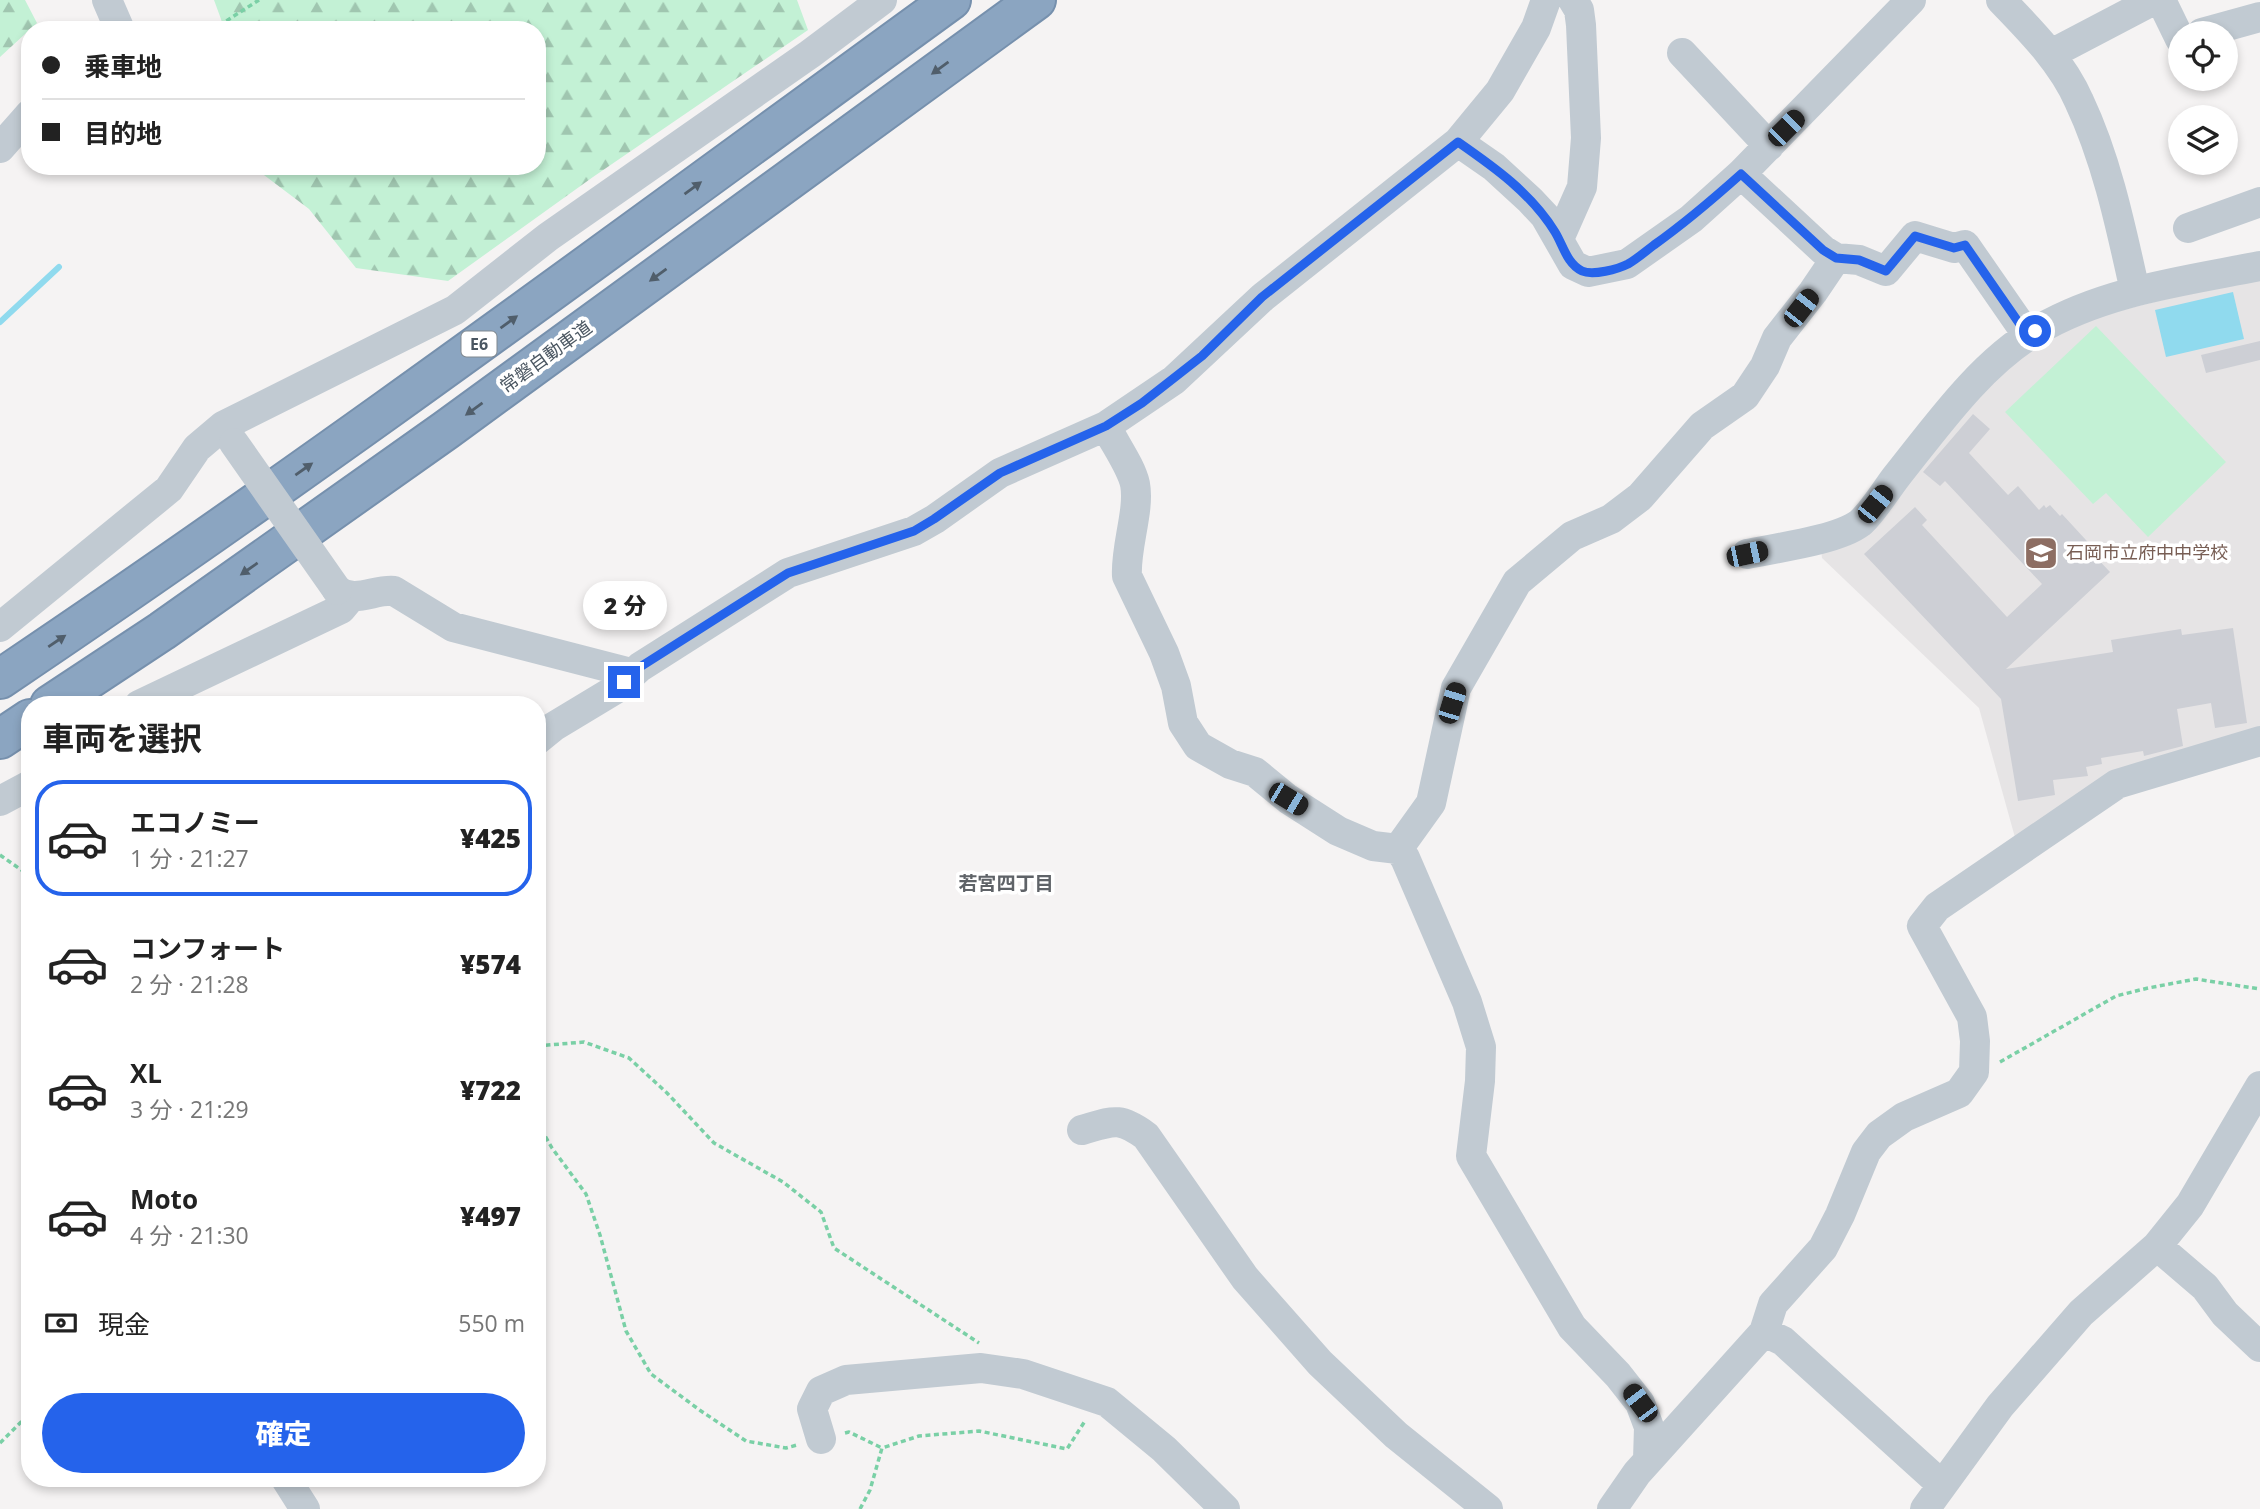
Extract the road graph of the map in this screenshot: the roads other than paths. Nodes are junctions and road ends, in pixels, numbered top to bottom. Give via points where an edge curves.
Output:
1 (107, 0) edge
2 (882, 0) edge
3 (951, 0) edge
4 (1036, 0) edge
5 (1045, 0) edge
6 (1546, 0) edge
7 (1573, 0) edge
8 (1911, 0) edge
9 (2000, 0) edge
10 (2154, 0) edge
11 (2161, 0) edge
12 (2260, 17) edge
13 (116, 21) edge
14 (2171, 21) edge
15 (2238, 23) edge
16 (996, 28) junction
17 (1682, 53) dead end
18 (2050, 54) junction
19 (21, 124) edge
20 (1458, 142) junction
21 (1769, 146) junction
22 (0, 148) edge
23 (1741, 174) junction
24 (2260, 202) edge
25 (2188, 228) dead end
26 (1559, 239) junction
27 (1836, 258) junction
28 (2260, 266) edge
29 (2135, 291) junction
30 (2028, 336) junction
31 (1106, 426) junction
32 (229, 435) junction
33 (1747, 554) dead end
34 (344, 593) junction
35 (0, 627) edge
36 (631, 673) junction
37 (0, 679) edge
38 (64, 696) edge
39 (158, 696) edge
40 (21, 725) edge
41 (546, 733) edge
42 (0, 739) edge
43 (2260, 741) edge
44 (21, 790) edge
45 (0, 801) edge
46 (1398, 849) junction
47 (2260, 1086) edge
48 (1082, 1130) dead end
49 (2157, 1246) junction
50 (1764, 1332) junction
51 (2260, 1347) edge
52 (821, 1439) road end
53 (1648, 1461) junction
54 (1942, 1485) junction
55 (291, 1487) edge
56 (305, 1509) edge
57 (1226, 1509) edge
58 (1488, 1509) edge
59 (1612, 1509) edge
60 (1925, 1509) edge

1 - 13 street
2 - 32 street via 548,237 455,310
37 -> 3 highway, E6 via 414,391
4 - 16 highway, 常磐自動車道
5 - 16 street
6 - 20 street via 1536,28 1500,92
7 - 26 street via 1581,24 1586,138 1582,187
8 - 21 street
9 - 18 street
10 - 18 street
11 - 14 street
12 - 15 street
16 -> 38 highway, 常磐自動車道 via 446,430
17 - 21 street
18 - 29 street via 2079,99 2098,149
19 - 22 street
20 - 26 street via 1530,200
20 - 31 street via 1262,297 1174,380
21 - 23 street
23 - 26 street via 1690,219 1627,264 1581,271 1567,257
23 - 27 street
24 - 25 street
27 - 30 street via 1859,260 1886,271 1915,236 1954,248 1965,245
27 - 46 street via 1777,338 1745,396 1702,426 1640,497 1611,519 1572,536 1517,582 1456,688 1431,803
28 - 29 street
29 - 30 street via 2077,311
30 - 33 street via 1996,361 1951,408 1859,523 1822,539
31 - 36 street via 1000,473 914,531 788,573
31 - 46 street via 1135,483 1127,576 1164,653 1190,736 1210,755 1255,772 1338,831 1373,846
32 - 34 street, bridge
32 - 35 street via 197,449 169,489
34 - 36 street via 394,591 453,627
34 - 39 street via 341,609
36 - 41 street via 616,689
40 - 42 highway
43 - 50 street via 2117,784 1928,916 1922,926 1972,1017 1974,1072 1959,1093 1904,1117 1878,1135 1823,1248 1773,1304
44 - 45 street
46 - 53 street via 1467,1002 1481,1047 1471,1156 1572,1327 1640,1403 1649,1427
47 - 49 street via 2190,1205
48 - 58 street via 1117,1120 1146,1136 1245,1278 1320,1363 1396,1435
49 - 51 street via 2205,1287 2225,1314
49 - 54 street via 2081,1313 2000,1406
50 - 53 street
50 - 54 street via 1783,1341
52 - 57 street via 812,1409 821,1391 846,1380 981,1368 1023,1374 1107,1402
53 - 59 street
54 - 60 street
55 - 56 street

